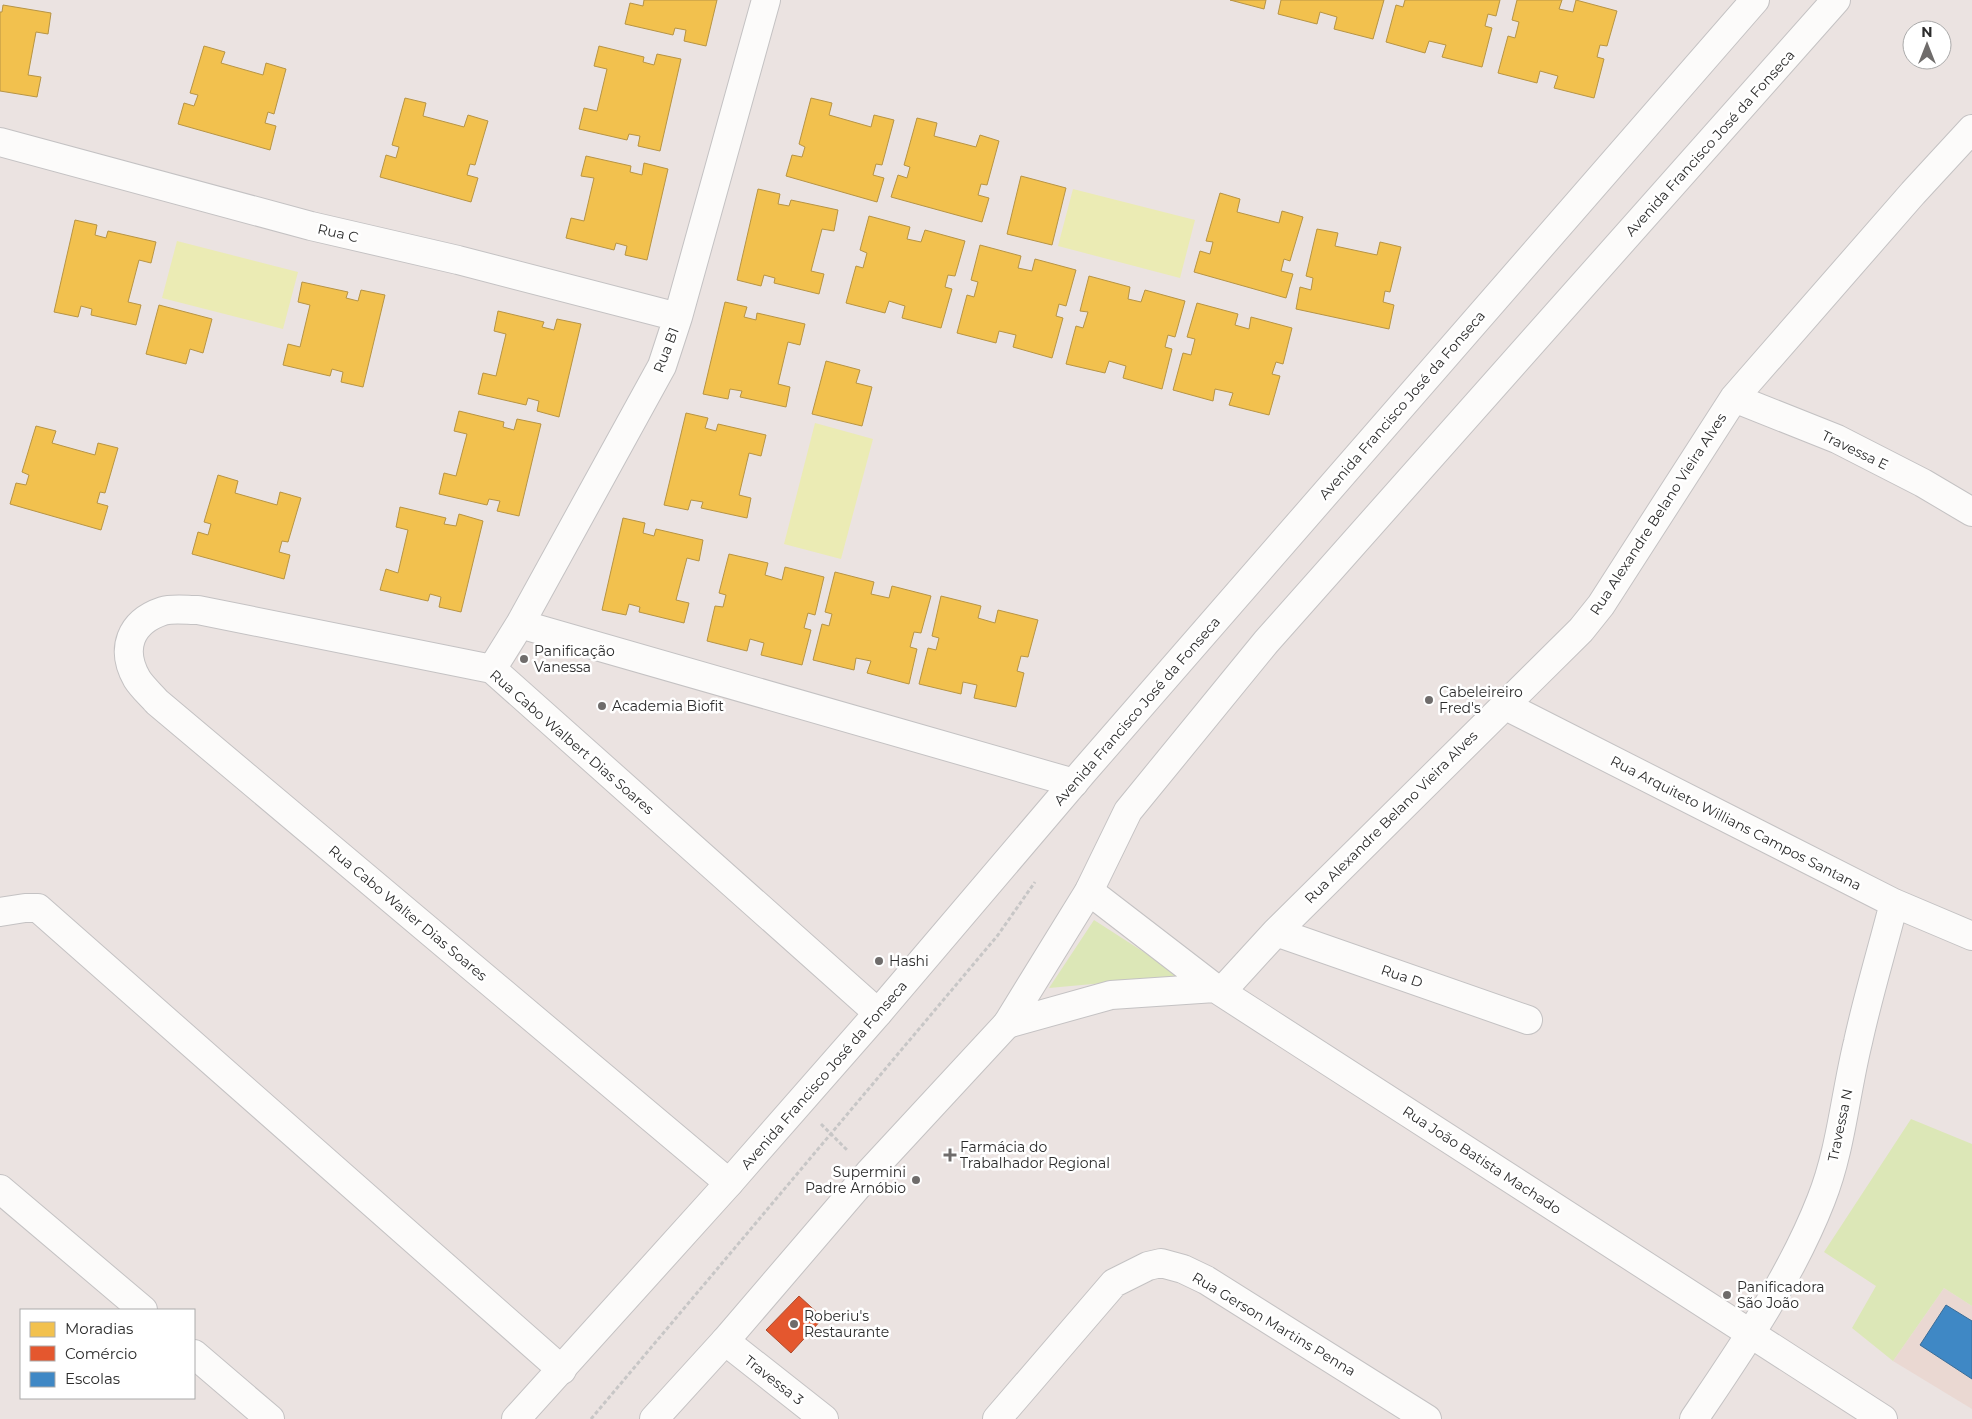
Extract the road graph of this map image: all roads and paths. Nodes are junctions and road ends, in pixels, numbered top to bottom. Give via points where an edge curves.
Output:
1 (766, 0) edge
2 (1754, 0) edge
3 (1836, 0) edge
4 (1972, 129) edge
5 (0, 142) edge
6 (678, 317) junction
7 (1734, 398) junction
8 (1972, 512) edge
9 (140, 623) joint
10 (520, 624) junction
11 (492, 669) junction
12 (1504, 705) junction
13 (1074, 783) junction
14 (1036, 880) dead end
15 (1089, 891) junction
16 (1894, 903) junction
17 (0, 912) edge
18 (1276, 932) junction
19 (1971, 932) edge
20 (1218, 989) junction
21 (878, 1013) junction
22 (1528, 1020) dead end
23 (1007, 1024) junction
24 (798, 1104) junction
25 (831, 1133) junction
26 (869, 1173) junction
27 (729, 1183) junction
28 (0, 1189) edge
29 (141, 1309) edge
30 (1752, 1334) junction
31 (725, 1341) junction
32 (195, 1355) edge
33 (562, 1370) junction
34 (270, 1419) edge
35 (516, 1419) edge
36 (591, 1419) edge
37 (654, 1419) edge
38 (824, 1419) edge
39 (997, 1419) edge
40 (1427, 1419) edge
41 (1694, 1419) edge
42 (1883, 1419) edge

1 - 6 street, Rua B1
2 - 13 street, Avenida Francisco José da Fonseca
3 - 15 street, Avenida Francisco José da Fonseca via 1266,642 1128,811
4 - 7 street, Rua Alexandre Belano Vieira Alves via 1912,193
5 - 6 street, Rua C via 311,226
6 - 10 street, Rua B1 via 662,366
7 - 8 street, Travessa E via 1837,439
7 - 12 street, Rua Alexandre Belano Vieira Alves via 1601,605 1581,630
9 - 11 street, Rua Cabo Walbert Dias Soares via 164,611 198,610
9 - 27 street, Rua Cabo Walter Dias Soares via 130,639 130,661 137,680 157,702
10 - 11 street, Rua B1
10 - 13 street
11 - 21 street, Rua Cabo Walbert Dias Soares
12 - 16 street, Rua Arquiteto Willians Campos Santana
12 - 18 street, Rua Alexandre Belano Vieira Alves
13 - 21 street, Avenida Francisco José da Fonseca
14 - 25 path via 998,935
15 - 20 street, Rua João Batista Machado
15 - 23 street, Avenida Francisco José da Fonseca
16 - 19 street, Rua Arquiteto Willians Campos Santana
16 - 30 street, Travessa N via 1857,1043 1839,1138 1821,1201
17 - 33 street via 38,908
18 - 20 street, Rua Alexandre Belano Vieira Alves
18 - 22 street, Rua D
20 - 23 street via 1111,995
20 - 30 street, Rua João Batista Machado
21 - 24 street, Avenida Francisco José da Fonseca
23 - 26 street, Avenida Francisco José da Fonseca
24 - 25 path
24 - 27 street, Avenida Francisco José da Fonseca
25 - 26 path
25 - 36 path
26 - 31 street, Avenida Francisco José da Fonseca
27 - 33 street, Avenida Francisco José da Fonseca
28 - 29 street
30 - 41 street, Travessa N
30 - 42 street, Rua João Batista Machado
31 - 37 street, Avenida Francisco José da Fonseca
31 - 38 street, Travessa 3
32 - 34 street
33 - 35 street, Avenida Francisco José da Fonseca
39 - 40 street, Rua Gerson Martins Penna via 1114,1283 1161,1263 1206,1280

